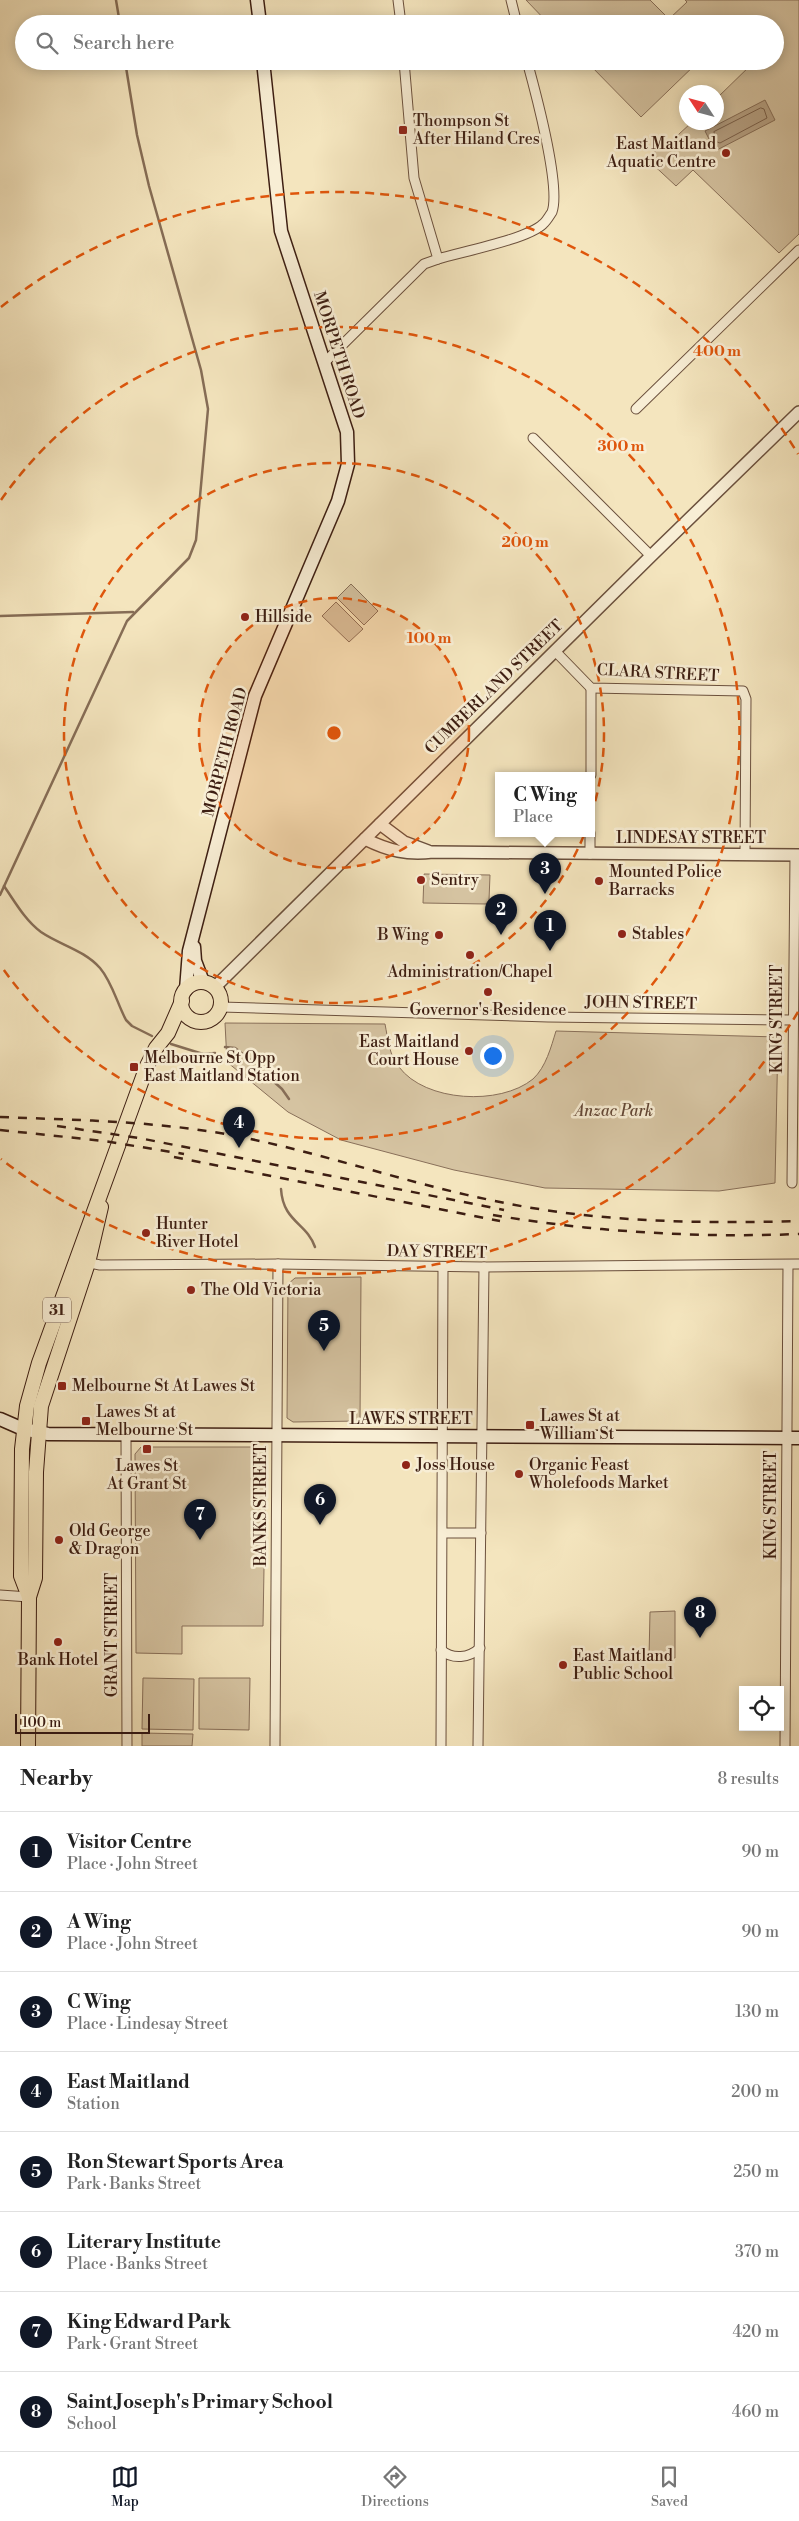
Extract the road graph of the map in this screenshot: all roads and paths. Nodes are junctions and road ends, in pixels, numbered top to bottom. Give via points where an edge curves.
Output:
1 (257, 0) edge
2 (398, 0) edge
3 (511, 0) edge
4 (259, 15) edge
5 (399, 15) edge
6 (515, 15) edge
7 (264, 70) edge
8 (405, 70) edge
9 (529, 70) edge
10 (799, 250) edge
11 (438, 259) junction
12 (325, 362) junction
13 (636, 409) dead end
14 (799, 412) edge
15 (533, 438) dead end
16 (650, 556) junction
17 (555, 651) junction
18 (591, 688) junction
19 (591, 772) edge
20 (380, 824) junction
21 (590, 837) edge
22 (365, 839) junction
23 (433, 852) junction
24 (590, 854) junction
25 (745, 855) junction
26 (797, 855) edge
27 (194, 937) junction
28 (209, 985) junction
29 (184, 996) junction
30 (221, 1007) junction
31 (792, 1020) junction
32 (201, 1022) junction
33 (168, 1033) junction
34 (792, 1183) dead end
35 (81, 1261) junction
36 (278, 1264) junction
37 (799, 1264) edge
38 (788, 1265) junction
39 (442, 1267) junction
40 (484, 1268) junction
41 (0, 1419) edge
42 (23, 1429) junction
43 (38, 1432) junction
44 (126, 1434) junction
45 (482, 1435) junction
46 (276, 1436) junction
47 (443, 1436) junction
48 (793, 1438) edge
49 (481, 1532) junction
50 (443, 1533) junction
51 (0, 1595) edge
52 (29, 1597) junction
53 (480, 1648) junction
54 (441, 1650) junction
55 (28, 1746) edge
56 (127, 1746) edge
57 (275, 1746) edge
58 (441, 1746) edge
59 (478, 1746) edge
60 (785, 1746) edge

1 - 4 main road
2 - 5 street
3 - 6 street
7 - 12 main road, MORPETH ROAD / 31 via 280,231
8 - 11 street via 414,178
9 - 11 street via 548,150 554,194 552,212 542,225 526,234
10 - 13 street
11 - 12 street via 424,264
12 - 27 main road, MORPETH ROAD / 31 via 348,432 348,464 338,502 255,696
14 - 16 street, CUMBERLAND STREET
15 - 16 street
16 - 17 street, CUMBERLAND STREET
17 - 18 street, CLARA STREET
17 - 20 street, CUMBERLAND STREET
18 - 19 street
18 - 25 street, CLARA STREET via 743,691 746,699
20 - 22 street, CUMBERLAND STREET
20 - 23 street, LINDESAY STREET via 404,842
21 - 24 street
22 - 23 street, LINDESAY STREET via 399,853
22 - 28 street, CUMBERLAND STREET
23 - 24 street, LINDESAY STREET
24 - 25 street, LINDESAY STREET
25 - 26 street, LINDESAY STREET
26 - 31 street, KING STREET
27 - 28 main road, MORPETH ROAD / 31 via 195,961
27 - 29 main road, MORPETH ROAD / 31
28 - 29 main road via 193,984
28 - 30 main road, 31 via 221,997
29 - 32 main road via 186,1014
29 - 33 main road, 31
30 - 31 street, JOHN STREET via 535,1017
30 - 32 main road via 213,1018
31 - 34 street, KING STREET
32 - 33 main road via 183,1025
33 - 35 main road, 31 via 147,1066 102,1194 91,1216
35 - 36 street, DAY STREET via 100,1265
35 - 42 main road, 31 via 36,1371
35 - 43 main road, 31
36 - 39 street, DAY STREET
36 - 46 street, BANKS STREET
37 - 38 street, DAY STREET
38 - 40 street, DAY STREET
38 - 48 street, KING STREET
39 - 40 street, DAY STREET
39 - 47 street
40 - 45 street
41 - 42 main road, LAWES STREET
42 - 43 main road, LAWES STREET
42 - 52 main road, 31 via 21,1576
43 - 44 main road, LAWES STREET
43 - 52 main road, 31 via 35,1578
44 - 46 main road, LAWES STREET
44 - 56 street, GRANT STREET
45 - 47 main road, LAWES STREET
45 - 48 main road, LAWES STREET
45 - 49 street
46 - 47 main road, LAWES STREET
46 - 57 street, BANKS STREET
47 - 50 street
48 - 60 street, KING STREET
49 - 50 street
49 - 53 street
50 - 54 street
51 - 52 street
52 - 55 main road, 31
53 - 54 street via 468,1656 451,1656
53 - 59 street
54 - 58 street

